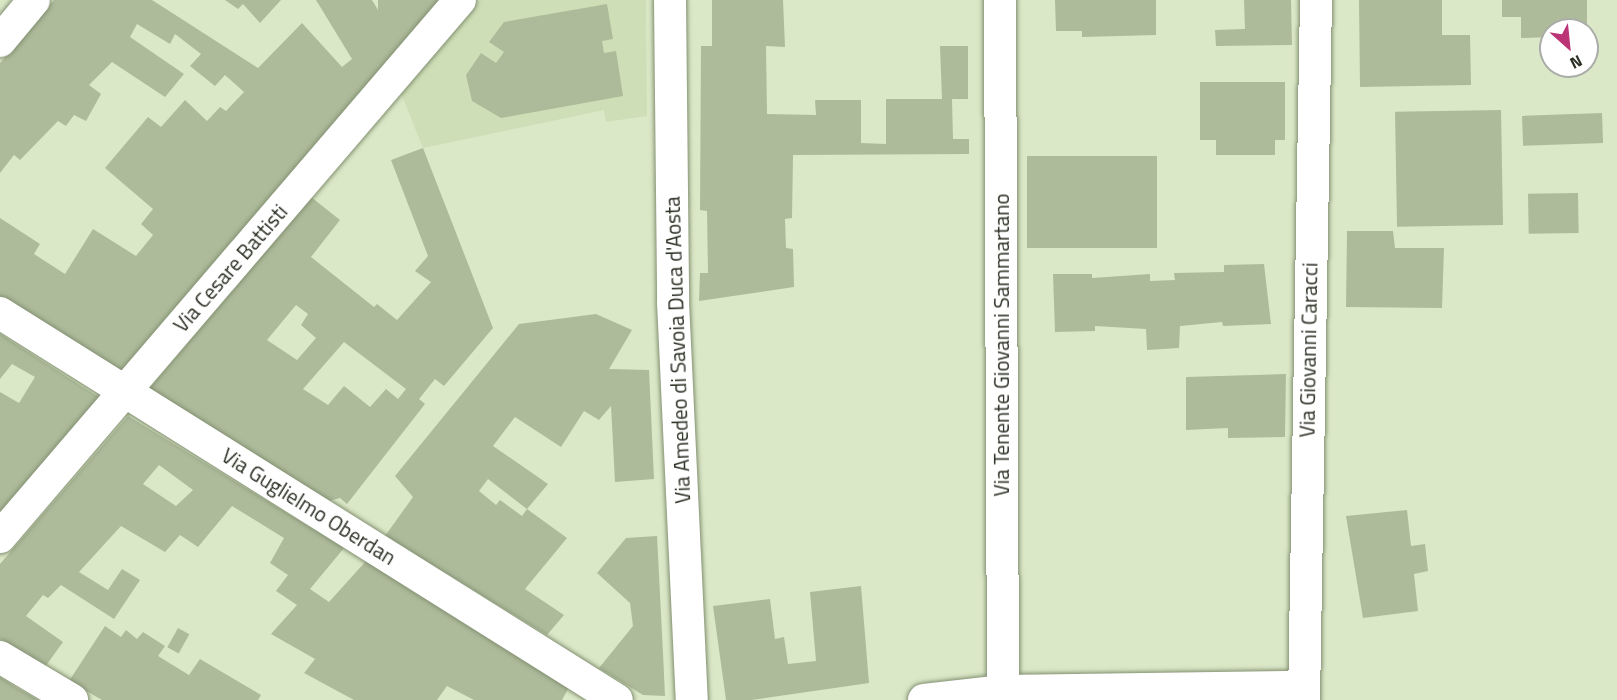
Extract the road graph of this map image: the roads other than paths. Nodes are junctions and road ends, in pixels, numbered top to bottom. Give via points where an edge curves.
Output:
1 (34, 0) edge
2 (460, 0) edge
3 (670, 0) edge
4 (1000, 0) edge
5 (1316, 0) edge
6 (0, 41) edge
7 (0, 313) edge
8 (124, 391) junction
9 (0, 537) edge
10 (0, 657) edge
11 (1304, 694) edge
12 (1003, 696) edge
13 (72, 700) edge
14 (617, 700) edge
15 (692, 700) edge
16 (924, 700) edge

1 - 6 street
2 - 8 street, Via Cesare Battisti
3 - 15 street, Via Amedeo di Savoia Duca d'Aosta via 673,302
4 - 12 street, Via Tenente Giovanni Sammartano
5 - 11 street, Via Giovanni Caracci
7 - 8 street, Via Guglielmo Oberdan
8 - 9 street, Via Cesare Battisti
8 - 14 street, Via Guglielmo Oberdan
10 - 13 street
11 - 12 street
12 - 16 street

